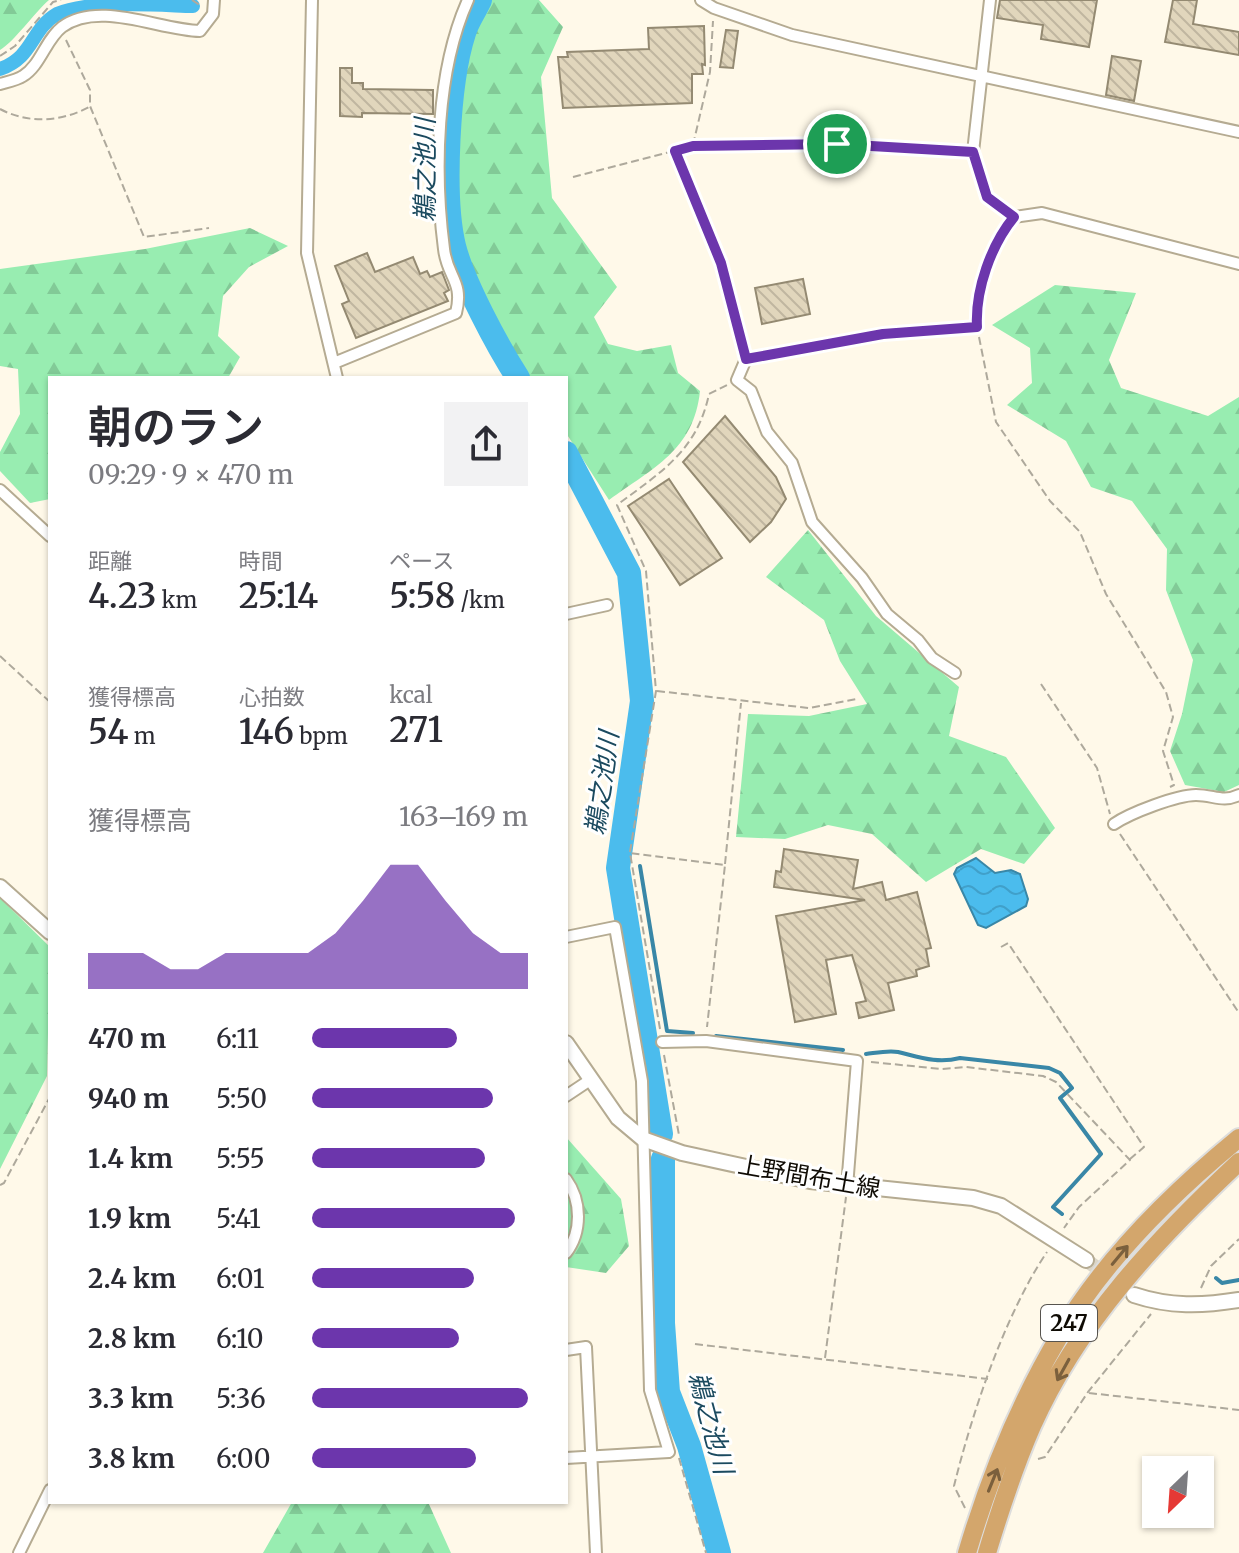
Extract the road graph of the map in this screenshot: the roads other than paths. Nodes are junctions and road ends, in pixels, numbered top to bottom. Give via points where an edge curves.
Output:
1 (214, 0) edge
2 (312, 0) edge
3 (468, 0) edge
4 (701, 0) edge
5 (990, 0) edge
6 (984, 77) junction
7 (0, 84) edge
8 (1239, 132) edge
9 (1014, 217) junction
10 (1239, 264) edge
11 (334, 363) junction
12 (337, 376) edge
13 (0, 490) edge
14 (48, 534) edge
15 (607, 605) dead end
16 (568, 614) edge
17 (955, 673) dead end
18 (1239, 795) edge
19 (1112, 819) road end
20 (0, 887) edge
21 (48, 930) edge
22 (568, 937) edge
23 (662, 1042) road end
24 (568, 1046) edge
25 (590, 1080) junction
26 (568, 1095) edge
27 (1239, 1138) edge
28 (643, 1139) junction
29 (1239, 1162) edge
30 (568, 1182) edge
31 (847, 1187) junction
32 (568, 1250) edge
33 (1086, 1260) tunnel mouth
34 (1134, 1295) tunnel mouth
35 (1239, 1300) edge
36 (568, 1350) edge
37 (593, 1456) junction
38 (568, 1458) edge
39 (48, 1494) edge
40 (19, 1553) edge
41 (596, 1553) edge
42 (967, 1553) edge
43 (987, 1553) edge

1 - 7 street via 213,14 200,31 175,31 154,20 76,18 60,28 26,75
2 - 11 street via 307,253
3 - 11 street via 446,69 439,193 444,254 461,293 456,313
4 - 6 street via 792,35
5 - 6 street
6 - 8 street
6 - 9 street via 973,152 987,197
9 - 10 street via 1042,213
9 - 17 street via 997,242 976,309 977,327 883,334 746,359 737,380 751,391 767,432 792,463 812,522 887,614
11 - 12 street
13 - 14 street
15 - 16 street
18 - 19 street via 1226,801 1195,795
20 - 21 main road
22 - 28 street via 615,927 642,1081
23 - 31 street via 706,1041 857,1061
24 - 25 main road, 上野間布土線
25 - 26 street
25 - 28 main road, 上野間布土線 via 618,1118
42 -> 27 highway, 247 via 1016,1421 1060,1334 1119,1254 1174,1195
28 - 31 main road, 上野間布土線 via 682,1153
28 - 37 street via 650,1390 669,1452
29 -> 43 highway, 247 via 1135,1267 1078,1343 1033,1424
30 - 32 street via 578,1215 577,1239
31 - 33 main road, 上野間布土線 via 1001,1206
34 - 35 main road via 1159,1303 1201,1305
36 - 37 street via 586,1347
37 - 38 street
37 - 41 street
39 - 40 street

